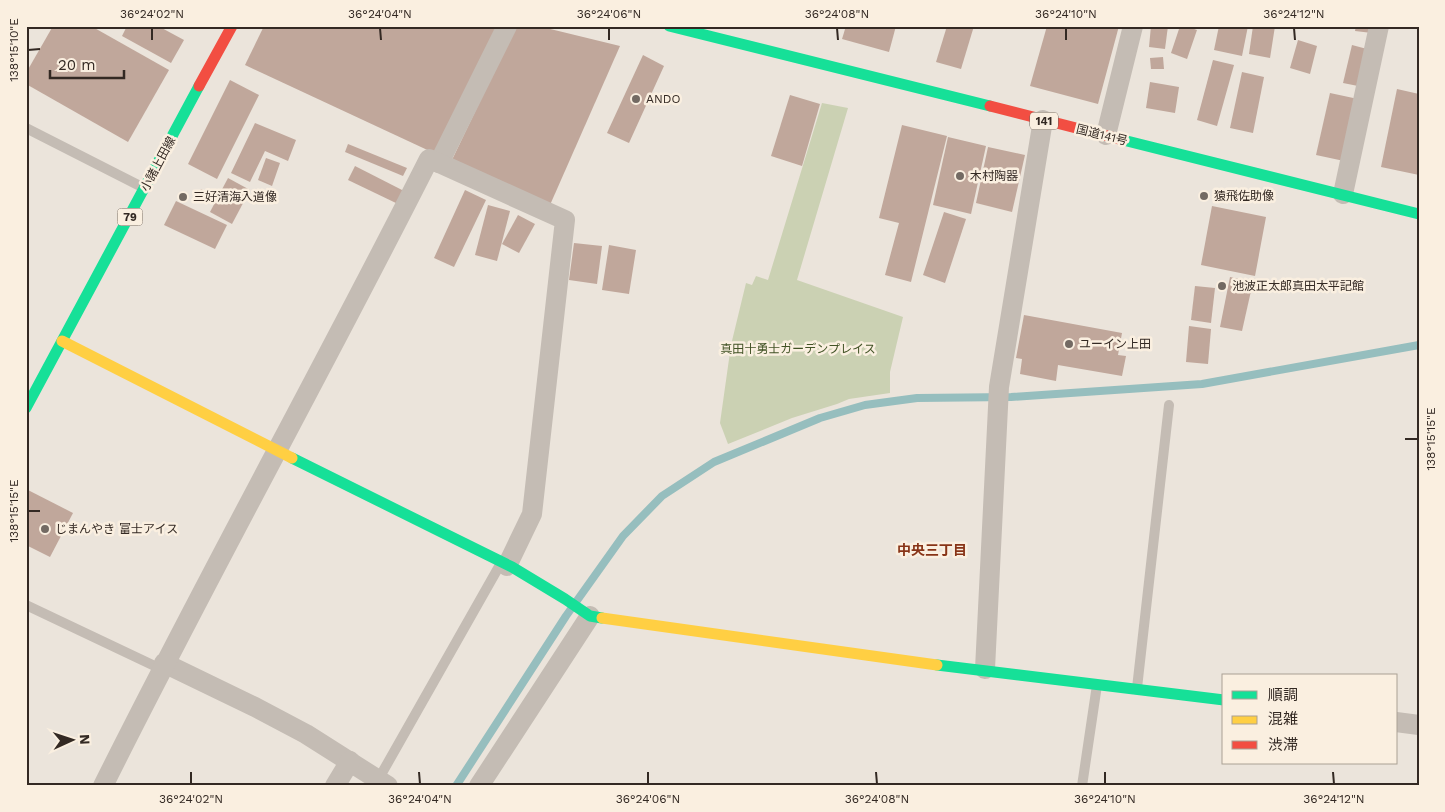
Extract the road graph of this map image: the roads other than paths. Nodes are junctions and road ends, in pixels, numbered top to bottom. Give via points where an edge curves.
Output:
1 (232, 26) edge
2 (506, 26) edge
3 (669, 26) edge
4 (1133, 26) edge
5 (1379, 26) edge
6 (697, 30) edge
7 (1043, 120) junction
8 (26, 128) edge
9 (1106, 135) junction
10 (440, 162) junction
11 (145, 188) junction
12 (1342, 194) junction
13 (1419, 214) edge
14 (62, 341) junction
15 (1169, 405) dead end
16 (26, 408) edge
17 (278, 451) junction
18 (504, 564) junction
19 (26, 605) edge
20 (589, 615) junction
21 (163, 666) junction
22 (985, 670) junction
23 (1097, 685) junction
24 (1137, 689) junction
25 (1222, 700) edge
26 (1398, 722) edge
27 (1419, 725) edge
28 (350, 761) junction
29 (383, 783) edge
30 (103, 786) edge
31 (335, 786) edge
32 (479, 786) edge
33 (1082, 786) edge

1 - 11 main road, 小諸上田線 / 79
2 - 10 street
3 - 6 main road, 国道141号 / 141
4 - 9 street
5 - 12 street
6 - 7 main road, 国道141号 / 141
7 - 9 main road, 国道141号 / 141
7 - 22 street via 999,386
8 - 11 lane
9 - 12 main road, 国道141号 / 141
10 - 17 street via 429,159
10 - 18 street via 565,220 532,514
11 - 14 main road, 小諸上田線 / 79
12 - 13 main road, 国道141号 / 141
14 - 16 main road, 小諸上田線 / 79
14 - 17 main road
15 - 24 lane
17 - 18 main road
17 - 21 street
18 - 20 main road via 563,596
18 - 29 lane
19 - 21 lane
20 - 22 main road
20 - 32 street
21 - 28 street via 255,707
21 - 30 street
22 - 23 main road
23 - 24 main road
23 - 33 lane
24 - 25 main road
26 - 27 street
28 - 29 street
28 - 31 street

